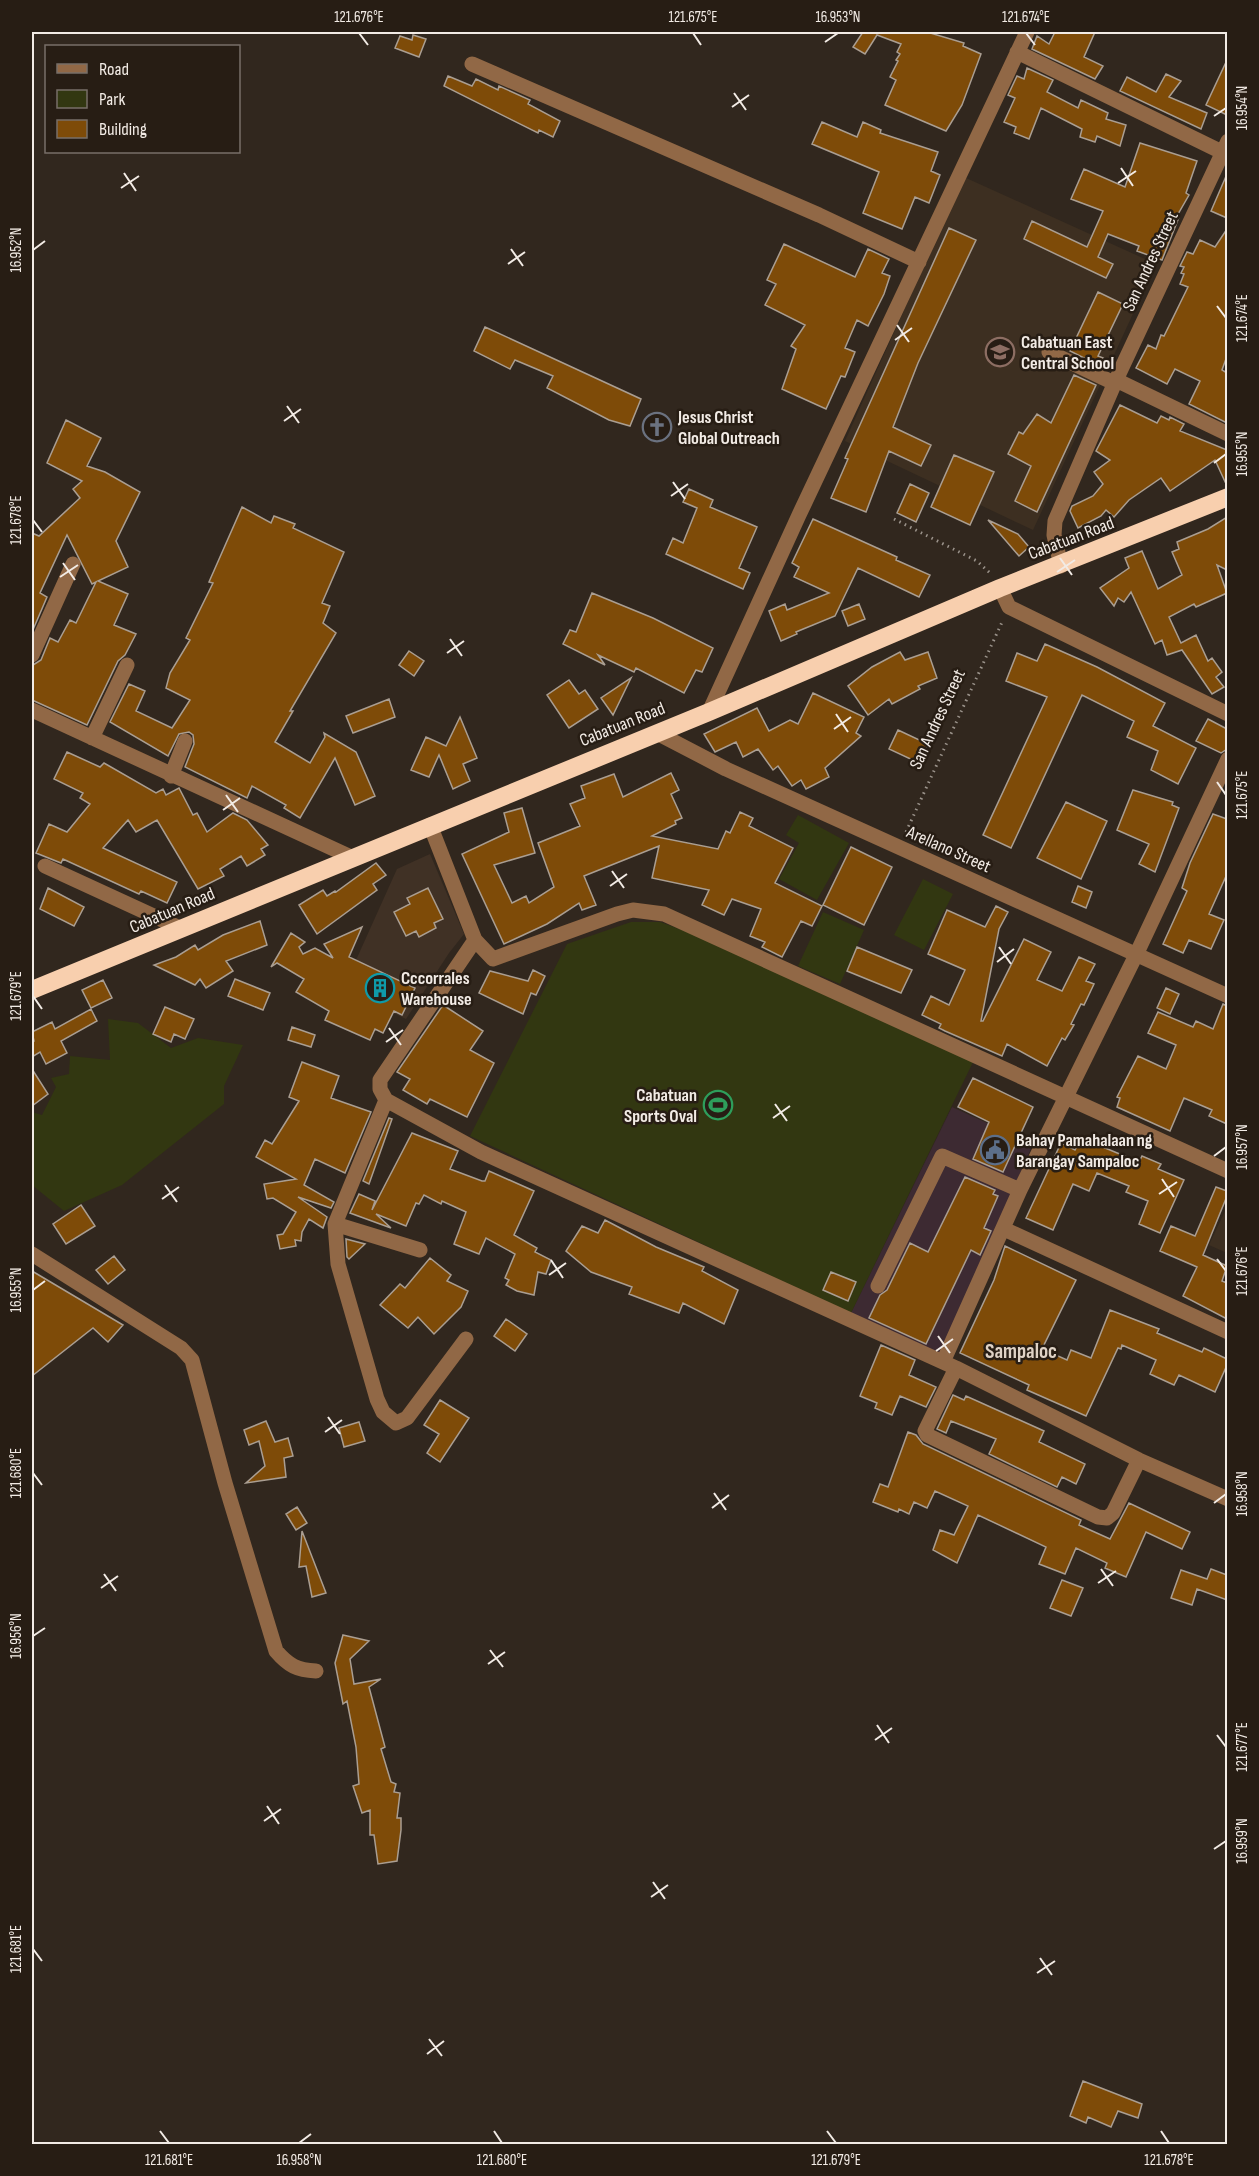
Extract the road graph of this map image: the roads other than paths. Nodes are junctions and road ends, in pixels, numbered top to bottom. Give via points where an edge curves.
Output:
1 (1027, 32) edge
2 (1017, 52) junction
3 (472, 64) dead end
4 (1226, 150) edge
5 (918, 262) junction
6 (1049, 352) dead end
7 (1115, 382) junction
8 (1227, 434) edge
9 (1227, 497) edge
10 (73, 564) dead end
11 (1061, 566) junction
12 (1000, 588) junction
13 (32, 655) edge
14 (127, 665) dead end
15 (32, 710) edge
16 (709, 712) junction
17 (1227, 714) edge
18 (657, 733) junction
19 (92, 738) junction
20 (185, 741) dead end
21 (1227, 759) edge
22 (171, 776) junction
23 (430, 825) junction
24 (351, 857) junction
25 (45, 866) dead end
26 (182, 929) junction
27 (475, 940) junction
28 (1136, 955) junction
29 (32, 990) edge
30 (1227, 996) edge
31 (1066, 1098) junction
32 (386, 1100) junction
33 (1227, 1171) edge
34 (1020, 1190) junction
35 (334, 1224) junction
36 (1004, 1229) junction
37 (420, 1250) dead end
38 (32, 1254) edge
39 (878, 1286) dead end
40 (1227, 1332) edge
41 (466, 1339) dead end
42 (949, 1365) junction
43 (1138, 1460) junction
44 (1227, 1499) edge
45 (316, 1671) dead end

1 - 2 street
2 - 4 street
2 - 5 street
3 - 5 street via 788,201
4 - 7 street, San Andres Street
5 - 16 street
6 - 7 street
7 - 8 street
7 - 11 street, San Andres Street via 1055,521
9 - 11 highway, Cabatuan Road
10 - 13 street
11 - 12 highway, Cabatuan Road
12 - 16 highway, Cabatuan Road
12 - 17 street via 1009,607
14 - 19 street
15 - 19 street
16 - 18 highway, Cabatuan Road
18 - 23 highway, Cabatuan Road
18 - 28 street, Arellano Street via 726,769
19 - 22 street
20 - 22 street
21 - 28 street
22 - 24 street
23 - 24 highway, Cabatuan Road
23 - 27 street
24 - 26 highway, Cabatuan Road
25 - 26 street
26 - 29 highway, Cabatuan Road
27 - 31 street via 486,954 500,959 617,914 633,910 664,914
27 - 32 street via 380,1080
28 - 30 street, Arellano Street
28 - 31 street
31 - 33 street
31 - 34 street
32 - 35 street
32 - 42 street via 481,1152
34 - 36 street
34 - 39 street via 942,1156
35 - 37 street
35 - 41 street via 338,1264 377,1399 389,1418 396,1423 407,1418
36 - 40 street
36 - 42 street
38 - 45 street via 188,1353 276,1651 297,1670
42 - 43 street
42 - 43 street via 925,1431 927,1435 1098,1518 1113,1513
43 - 44 street

